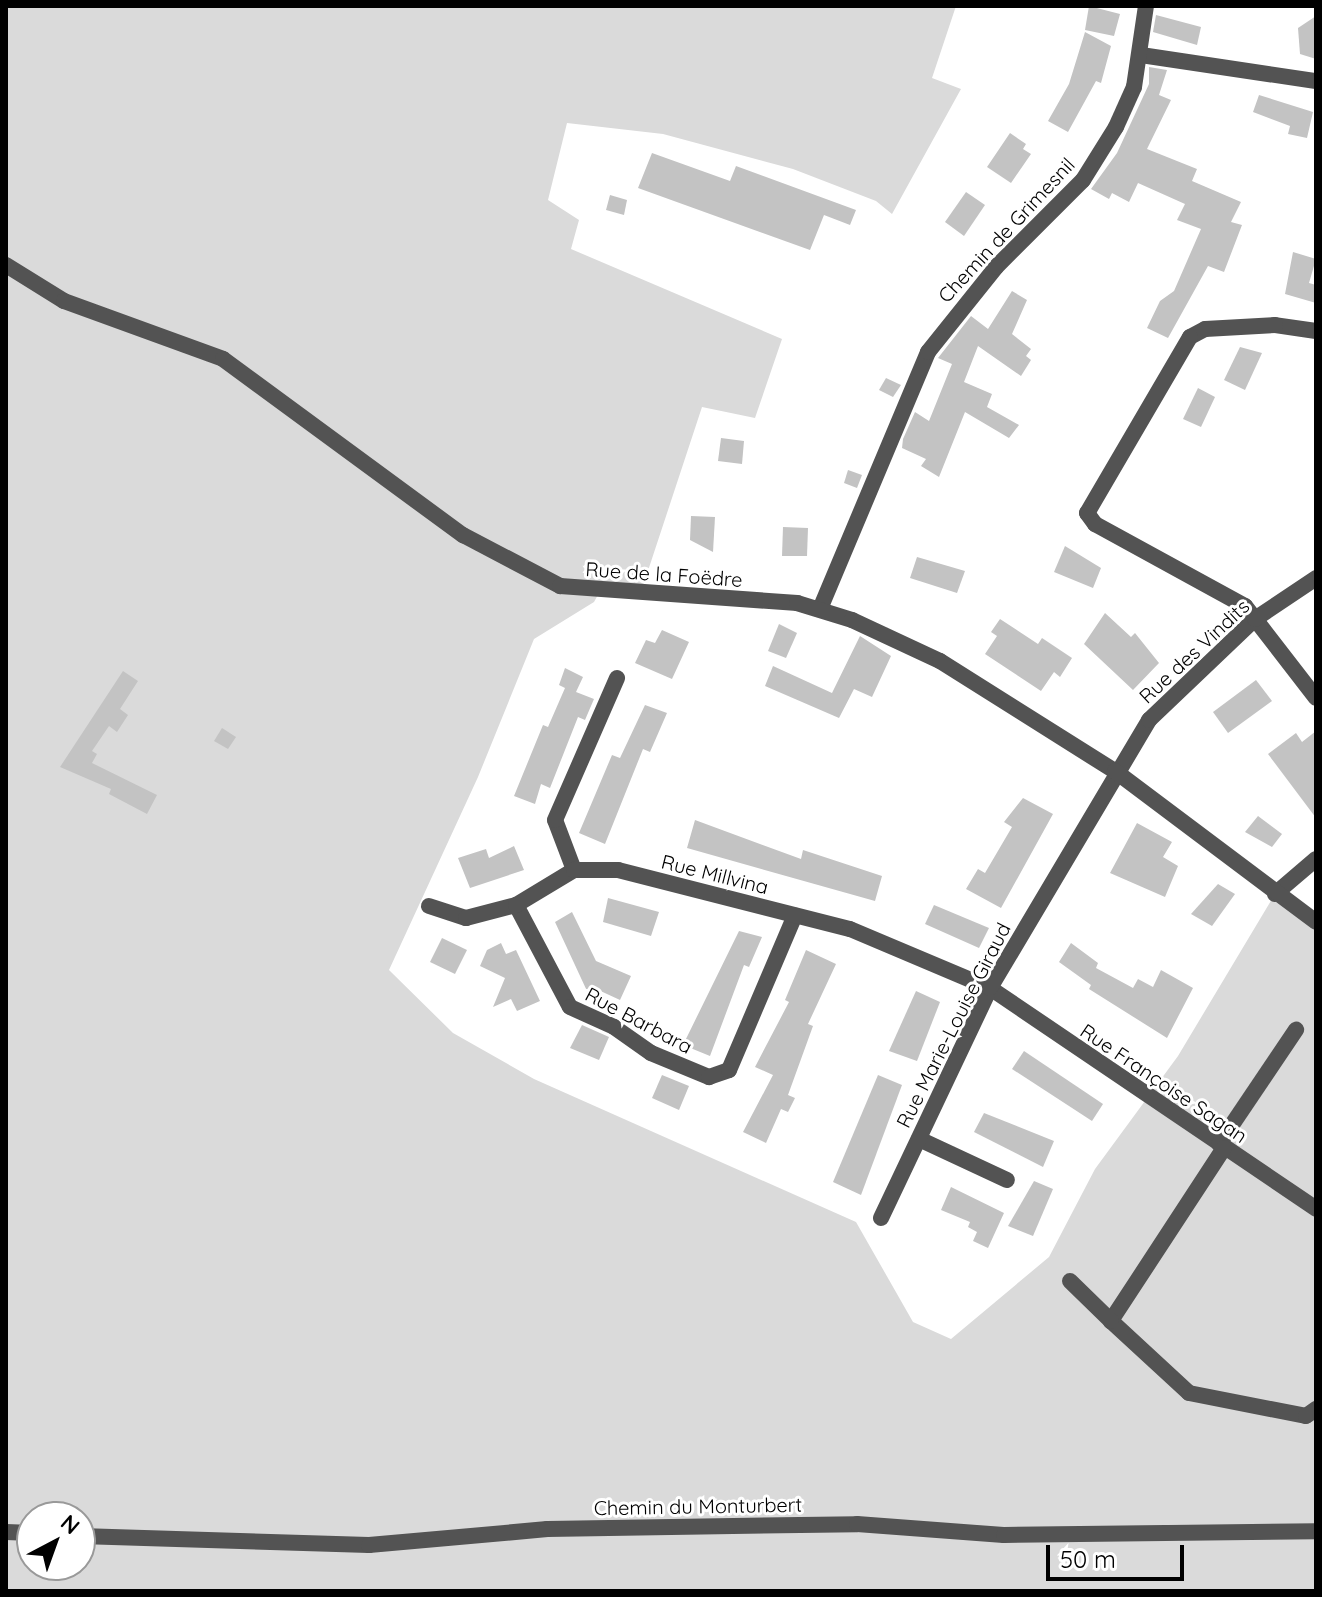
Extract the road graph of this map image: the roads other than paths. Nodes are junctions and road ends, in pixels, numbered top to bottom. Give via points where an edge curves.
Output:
1 (1146, 6) edge
2 (1141, 55) junction
3 (1316, 81) edge
4 (6, 265) edge
5 (1316, 331) edge
6 (1316, 578) edge
7 (820, 609) junction
8 (1255, 619) junction
9 (617, 678) dead end
10 (1316, 698) edge
11 (1115, 771) junction
12 (1316, 859) edge
13 (574, 870) junction
14 (1275, 894) junction
15 (516, 905) junction
16 (429, 906) dead end
17 (795, 915) junction
18 (1316, 922) edge
19 (990, 988) junction
20 (1296, 1030) dead end
21 (919, 1139) junction
22 (1222, 1146) junction
23 (1007, 1180) dead end
24 (1316, 1209) edge
25 (881, 1218) dead end
26 (1070, 1281) dead end
27 (1111, 1321) junction
28 (1316, 1409) edge
29 (1316, 1531) edge
30 (96, 1536) edge

1 - 2 street, Chemin de Grimesnil
2 - 3 street
2 - 7 street, Chemin de Grimesnil via 1116,127 1083,180 996,267 928,352
4 - 7 street, Rue de la Foëdre via 64,301 223,359 463,535 560,586 771,600
5 - 8 street via 1275,325 1205,329 1190,337 1089,504 1095,524 1245,606
6 - 8 street, Rue des Vindits
7 - 11 street, Rue de la Foëdre via 940,661
8 - 10 street
8 - 11 street, Rue des Vindits via 1149,720
9 - 13 street via 555,820
11 - 14 street, Rue de la Foëdre
11 - 19 street, Rue Marie-Louise Giraud
12 - 14 street
13 - 15 street
13 - 17 street, Rue Millvina via 618,870
14 - 18 street, Rue de la Foëdre
15 - 16 street via 466,918
15 - 17 street, Rue Barbara via 570,1007 614,1027 651,1053 709,1077 729,1070
17 - 19 street, Rue Millvina via 850,929
19 - 21 street, Rue Marie-Louise Giraud
19 - 22 street, Rue Françoise Sagan
20 - 22 street
21 - 23 street
21 - 25 street, Rue Marie-Louise Giraud
22 - 24 street, Rue Françoise Sagan
22 - 27 street
26 - 27 street
27 - 28 street via 1189,1393 1306,1416
29 - 30 street, Chemin du Monturbert via 1004,1535 857,1524 547,1529 369,1545

